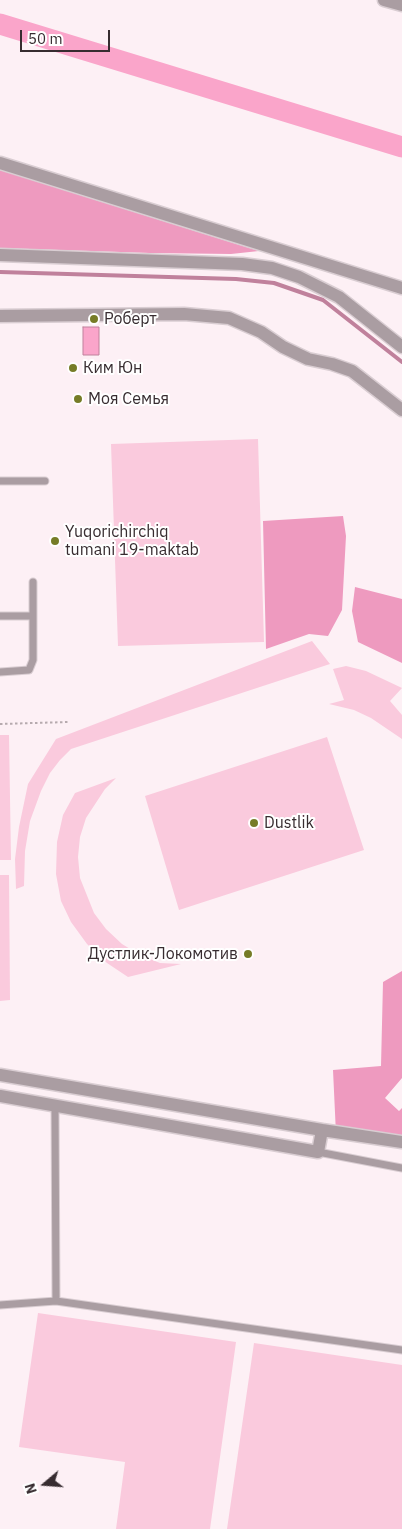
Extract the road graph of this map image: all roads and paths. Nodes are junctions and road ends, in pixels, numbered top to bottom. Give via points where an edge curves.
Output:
1 (384, 0) edge
2 (402, 5) edge
3 (0, 163) edge
4 (0, 255) edge
5 (402, 288) edge
6 (0, 316) edge
7 (402, 347) edge
8 (402, 410) edge
9 (0, 481) edge
10 (45, 481) dead end
11 (33, 582) dead end
12 (0, 616) edge
13 (33, 616) junction
14 (0, 672) edge
15 (68, 722) dead end
16 (0, 724) edge
17 (0, 1075) edge
18 (58, 1085) junction
19 (0, 1096) edge
20 (55, 1106) junction
21 (322, 1130) junction
22 (402, 1142) edge
23 (318, 1152) junction
24 (402, 1168) edge
25 (56, 1301) junction
26 (0, 1305) edge
27 (402, 1350) edge

1 - 2 street
3 - 5 street
4 - 7 street via 242,264 272,268 299,276 339,297
6 - 8 street via 184,314 229,318 308,359 352,371
9 - 10 lane
11 - 13 lane
12 - 13 lane
13 - 14 lane via 33,660 29,670
15 - 16 path
17 - 18 street
18 - 20 street
18 - 21 street
19 - 20 street
20 - 23 street
20 - 25 lane
21 - 22 street
21 - 23 street
23 - 24 lane
25 - 26 lane
25 - 27 lane

